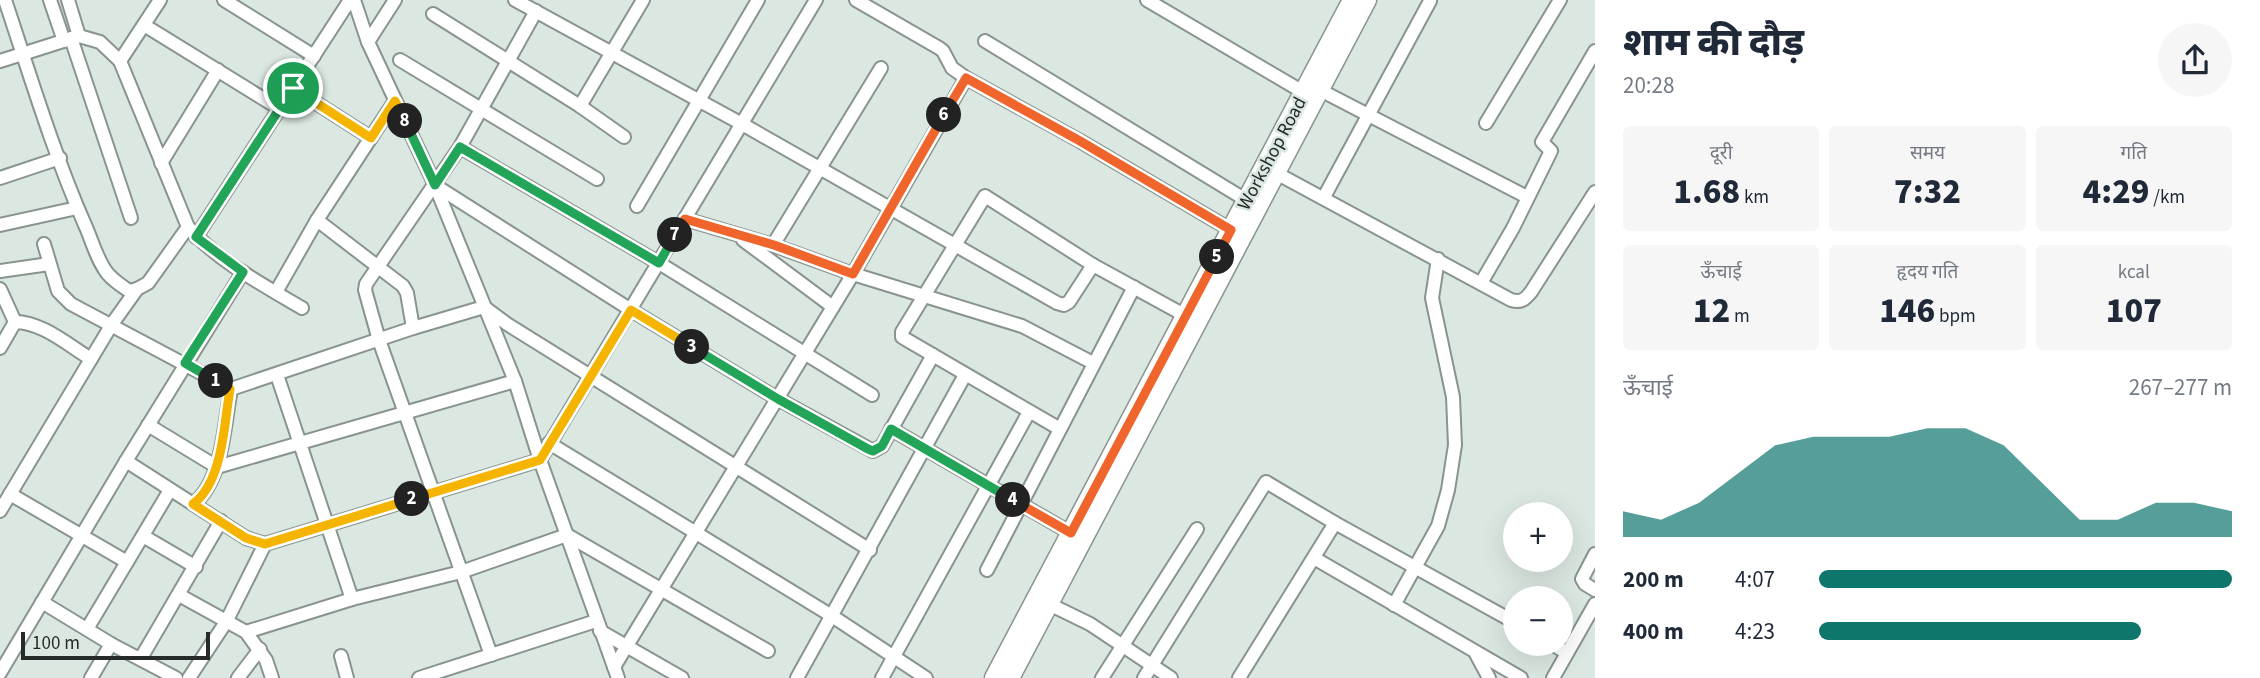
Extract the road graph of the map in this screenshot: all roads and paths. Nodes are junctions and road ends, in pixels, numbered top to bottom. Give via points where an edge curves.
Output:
1 (5, 0) edge
2 (50, 0) edge
3 (68, 0) edge
4 (146, 0) edge
5 (160, 0) edge
6 (224, 0) edge
7 (352, 0) edge
8 (395, 0) edge
9 (515, 0) edge
10 (643, 0) edge
11 (758, 0) edge
12 (816, 0) edge
13 (856, 0) edge
14 (1147, 0) edge
15 (1352, 0) edge
16 (1367, 0) edge
17 (1560, 0) edge
18 (1430, 1) edge
19 (536, 11) junction
20 (152, 12) junction
21 (433, 14) dead end
22 (144, 24) junction
23 (71, 38) junction
24 (985, 41) dead end
25 (368, 42) junction
26 (1595, 51) edge
27 (611, 53) junction
28 (22, 54) junction
29 (314, 56) junction
30 (400, 60) dead end
31 (507, 60) junction
32 (0, 61) edge
33 (120, 61) junction
34 (881, 68) dead end
35 (218, 70) junction
36 (966, 78) junction
37 (293, 88) junction
38 (1312, 91) junction
39 (698, 100) junction
40 (395, 101) junction
41 (580, 106) junction
42 (280, 109) junction
43 (482, 110) junction
44 (1369, 114) junction
45 (1486, 123) dead end
46 (742, 124) junction
47 (624, 137) dead end
48 (371, 138) junction
49 (460, 147) junction
50 (60, 158) junction
51 (161, 163) junction
52 (819, 169) junction
53 (1276, 173) junction
54 (0, 178) edge
55 (597, 179) dead end
56 (435, 185) junction
57 (1595, 192) edge
58 (1324, 197) junction
59 (1527, 197) junction
60 (1246, 200) junction
61 (637, 206) dead end
62 (77, 208) junction
63 (889, 209) junction
64 (131, 218) dead end
65 (685, 219) junction
66 (317, 220) junction
67 (0, 225) edge
68 (1231, 230) junction
69 (192, 232) junction
70 (737, 235) junction
71 (44, 244) dead end
72 (954, 244) junction
73 (774, 245) junction
74 (1437, 259) junction
75 (659, 263) junction
76 (49, 264) junction
77 (1093, 265) junction
78 (379, 266) junction
79 (0, 271) edge
80 (243, 272) junction
81 (853, 274) junction
82 (1481, 283) junction
83 (1134, 287) junction
84 (0, 289) edge
85 (137, 289) junction
86 (276, 292) junction
87 (924, 296) junction
88 (484, 307) junction
89 (833, 307) junction
90 (302, 308) dead end
91 (631, 310) junction
92 (1186, 316) junction
93 (15, 322) junction
94 (112, 324) junction
95 (413, 328) junction
96 (380, 340) junction
97 (0, 348) edge
98 (805, 354) junction
99 (933, 355) junction
100 (91, 359) junction
101 (185, 363) junction
102 (1093, 363) junction
103 (277, 375) junction
104 (965, 375) junction
105 (590, 376) junction
106 (515, 381) junction
107 (230, 389) junction
108 (872, 395) dead end
109 (778, 399) junction
110 (1029, 412) junction
111 (406, 414) junction
112 (148, 425) junction
113 (891, 429) junction
114 (1060, 429) junction
115 (549, 443) junction
116 (299, 444) junction
117 (925, 448) junction
118 (540, 460) junction
119 (126, 461) junction
120 (217, 467) junction
121 (736, 469) junction
122 (989, 485) junction
123 (170, 490) junction
124 (433, 493) junction
125 (10, 494) junction
126 (193, 504) junction
127 (1021, 505) junction
128 (0, 511) edge
129 (221, 521) junction
130 (1335, 523) junction
131 (327, 524) junction
132 (1197, 529) dead end
133 (694, 534) junction
134 (568, 535) junction
135 (143, 536) junction
136 (81, 537) junction
137 (1077, 537) junction
138 (265, 544) junction
139 (870, 550) junction
140 (1595, 554) edge
141 (1314, 558) junction
142 (127, 562) junction
143 (196, 567) junction
144 (1415, 567) junction
145 (987, 570) dead end
146 (461, 572) junction
147 (661, 587) junction
148 (1595, 590) edge
149 (179, 596) junction
150 (352, 599) junction
151 (42, 601) junction
152 (1049, 604) junction
153 (1595, 604) edge
154 (1394, 605) junction
155 (832, 616) junction
156 (1503, 616) edge
157 (226, 622) junction
158 (1591, 622) edge
159 (598, 626) junction
160 (87, 629) junction
161 (246, 632) junction
162 (111, 644) junction
163 (1122, 645) junction
164 (1573, 645) edge
165 (625, 646) junction
166 (260, 649) junction
167 (768, 651) dead end
168 (1476, 653) junction
169 (491, 655) junction
170 (341, 656) dead end
171 (1565, 656) edge
172 (141, 658) junction
173 (892, 658) junction
174 (1152, 666) junction
175 (616, 672) edge
176 (0, 673) edge
177 (662, 673) edge
178 (91, 678) edge
179 (176, 678) edge
180 (189, 678) edge
181 (238, 678) edge
182 (272, 678) edge
183 (347, 678) edge
184 (419, 678) edge
185 (682, 678) edge
186 (797, 678) edge
187 (882, 678) edge
188 (926, 678) edge
189 (994, 678) edge
190 (1010, 678) edge
191 (1102, 678) edge
192 (1144, 678) edge
193 (1171, 678) edge
194 (1239, 678) edge
195 (1489, 678) edge
196 (1521, 678) edge
197 (1553, 678) edge

1 - 28 street
2 - 23 street
3 - 23 street
4 - 20 street
5 - 20 street
6 - 29 street
7 - 25 street
7 - 29 street
8 - 25 street
9 - 19 street
10 - 27 street
11 - 39 street
12 - 46 street
13 - 36 street via 939,48 952,68
14 - 38 street
15 - 38 main road, Workshop Road
16 - 38 main road, Workshop Road
17 - 45 street
18 - 44 street
19 - 27 street
19 - 31 street
20 - 22 street
21 - 31 street
22 - 33 street
22 - 35 street
23 - 28 street
23 - 33 street via 100,41
23 - 64 street
24 - 60 street
25 - 40 street
26 - 59 street via 1542,142 1551,150
27 - 39 street
27 - 41 street
28 - 32 street
28 - 50 street
29 - 37 street
30 - 43 street
31 - 41 street
31 - 43 street
33 - 51 street
34 - 52 street
35 - 42 street
35 - 51 street
36 - 63 street
36 - 68 street
37 - 42 street
37 - 48 street
38 - 44 street
38 - 53 main road, Workshop Road
38 - 60 main road, Workshop Road
39 - 46 street
39 - 61 street
40 - 48 street
40 - 56 street
41 - 47 street
42 - 69 street
43 - 49 street
43 - 55 street
44 - 58 street
44 - 59 street
46 - 52 street
46 - 65 street
48 - 66 street
49 - 56 street
49 - 75 street
50 - 54 street
50 - 62 street
51 - 69 street
52 - 63 street
52 - 73 street
53 - 58 street
53 - 137 main road, Workshop Road
56 - 78 street
56 - 88 street
56 - 91 street
57 - 82 street via 1524,300 1511,300
58 - 74 street
59 - 82 street
60 - 68 main road, Workshop Road
62 - 67 street
62 - 85 street via 107,273 129,290
63 - 72 street
63 - 81 street
65 - 70 street
65 - 75 street
66 - 78 street
66 - 86 street
68 - 92 main road, Workshop Road
69 - 80 street
69 - 85 street via 148,283
70 - 73 street
70 - 89 street
71 - 76 street
72 - 77 street via 1064,305
72 - 77 street via 985,196
72 - 87 street
73 - 81 street
74 - 82 street
74 - 144 street via 1432,298 1453,397 1455,446 1438,526
75 - 91 street
75 - 98 street
76 - 79 street
76 - 94 street via 63,297
77 - 83 street
78 - 95 street via 407,293
78 - 96 street via 365,290
80 - 86 street
80 - 101 street
81 - 87 street
81 - 89 street
83 - 92 street
83 - 102 street
84 - 93 street
85 - 94 street
86 - 90 street
87 - 99 street via 902,337
87 - 102 street via 1022,326
88 - 95 street
88 - 105 street
88 - 106 street
89 - 98 street
91 - 105 street
91 - 109 street
92 - 137 main road, Workshop Road
93 - 97 street
93 - 100 street via 34,325
94 - 100 street
94 - 101 street
95 - 96 street
96 - 103 street
96 - 111 street
98 - 108 street
98 - 109 street
99 - 104 street
99 - 113 street
100 - 125 street
101 - 107 street
101 - 112 street
102 - 114 street
103 - 107 street
103 - 116 street
104 - 110 street
104 - 117 street
105 - 115 street
105 - 121 street
106 - 111 street
106 - 118 street
107 - 120 street
109 - 113 street via 873,451 882,446
109 - 121 street
110 - 114 street
110 - 122 street
111 - 116 street
111 - 124 street
112 - 119 street
112 - 120 street
113 - 117 street
114 - 127 street
115 - 118 street
115 - 133 street
116 - 120 street
116 - 131 street
117 - 122 street
117 - 139 street
118 - 124 street
118 - 134 street
119 - 123 street
119 - 136 street
120 - 126 street via 203,497
121 - 133 street
121 - 139 street
122 - 127 street
122 - 173 street
123 - 126 street
123 - 135 street
124 - 131 street
124 - 146 street
125 - 128 street
125 - 136 street
126 - 129 street
127 - 137 street
127 - 145 street
129 - 138 street
129 - 143 street
130 - 141 street
130 - 144 street
130 - 174 street via 1266,482
131 - 138 street
131 - 150 street
132 - 163 street
133 - 147 street
133 - 155 street
134 - 146 street
134 - 147 street
134 - 159 street
135 - 142 street
135 - 143 street
136 - 142 street
136 - 151 street
137 - 152 main road, Workshop Road
137 - 189 main road, Workshop Road
138 - 157 street
139 - 155 street
140 - 148 street via 1582,579
141 - 154 street
141 - 194 street
142 - 160 street
143 - 149 street
144 - 154 street
144 - 156 street
146 - 150 street
146 - 169 street
147 - 165 street
147 - 167 street
149 - 157 street
149 - 172 street
150 - 161 street
151 - 160 street
151 - 176 street
152 - 163 street
152 - 190 main road, Workshop Road
153 - 158 street
154 - 168 street
155 - 173 street
155 - 186 street
157 - 161 street
157 - 180 street
158 - 164 street
159 - 165 street
159 - 169 street
159 - 175 street
160 - 162 street
161 - 166 street
162 - 172 street
162 - 178 street
163 - 174 street
163 - 191 street
165 - 175 street
165 - 177 street
166 - 181 street
166 - 182 street
168 - 195 street
168 - 196 street
169 - 184 street
170 - 183 street
171 - 197 street
172 - 179 street
173 - 187 street
173 - 188 street
174 - 192 street
174 - 193 street
177 - 185 street

